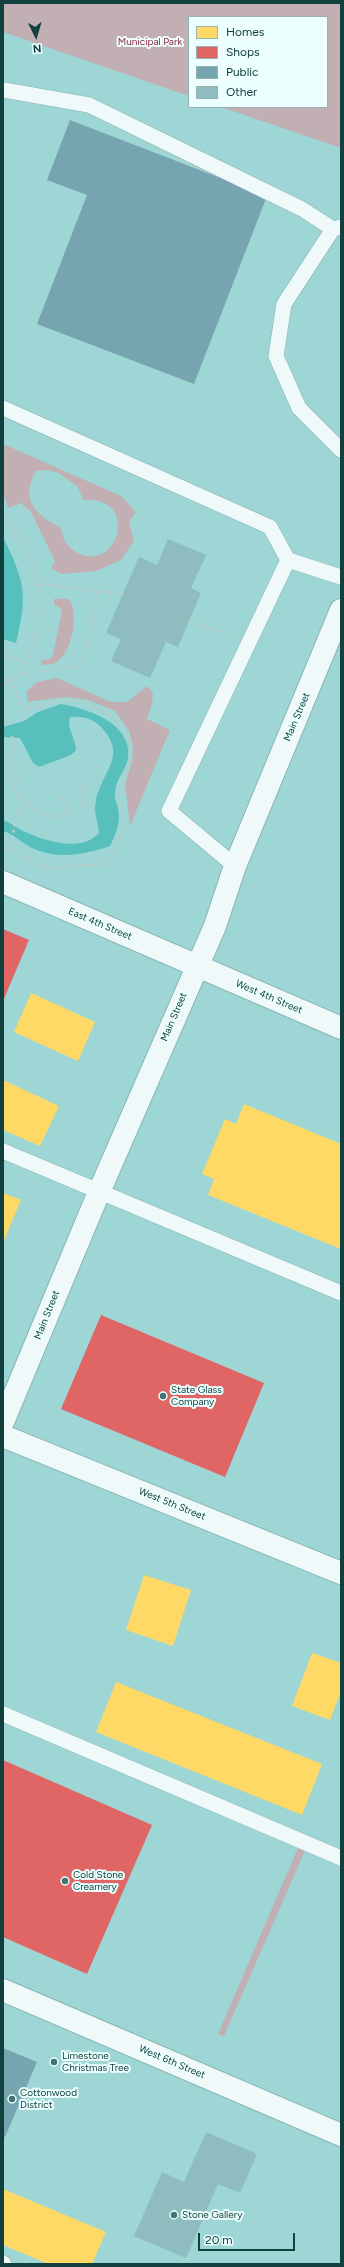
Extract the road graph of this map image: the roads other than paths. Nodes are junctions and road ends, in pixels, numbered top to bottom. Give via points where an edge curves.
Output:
1 (4, 90) dead end
2 (337, 228) edge
3 (3, 408) edge
4 (341, 450) edge
5 (288, 560) junction
6 (341, 577) edge
7 (341, 610) edge
8 (235, 866) junction
9 (3, 882) edge
10 (196, 966) junction
11 (341, 1028) edge
12 (3, 1151) edge
13 (99, 1192) junction
14 (341, 1293) edge
15 (3, 1422) edge
16 (3, 1436) edge
17 (341, 1573) edge
18 (3, 1714) edge
19 (341, 1858) edge
20 (3, 1990) edge
21 (341, 2135) edge

1 - 2 lane via 89,104
2 - 4 lane via 284,304 276,356 299,408
3 - 5 lane via 270,527
5 - 6 lane
5 - 8 lane via 170,811
7 - 8 street, Main Street
8 - 10 street, Main Street via 215,926
9 - 10 street, East 4th Street
10 - 11 street, West 4th Street
10 - 13 street, Main Street
12 - 13 lane
13 - 14 lane
13 - 15 street, Main Street
16 - 17 street, West 5th Street
18 - 19 lane
20 - 21 street, West 6th Street

